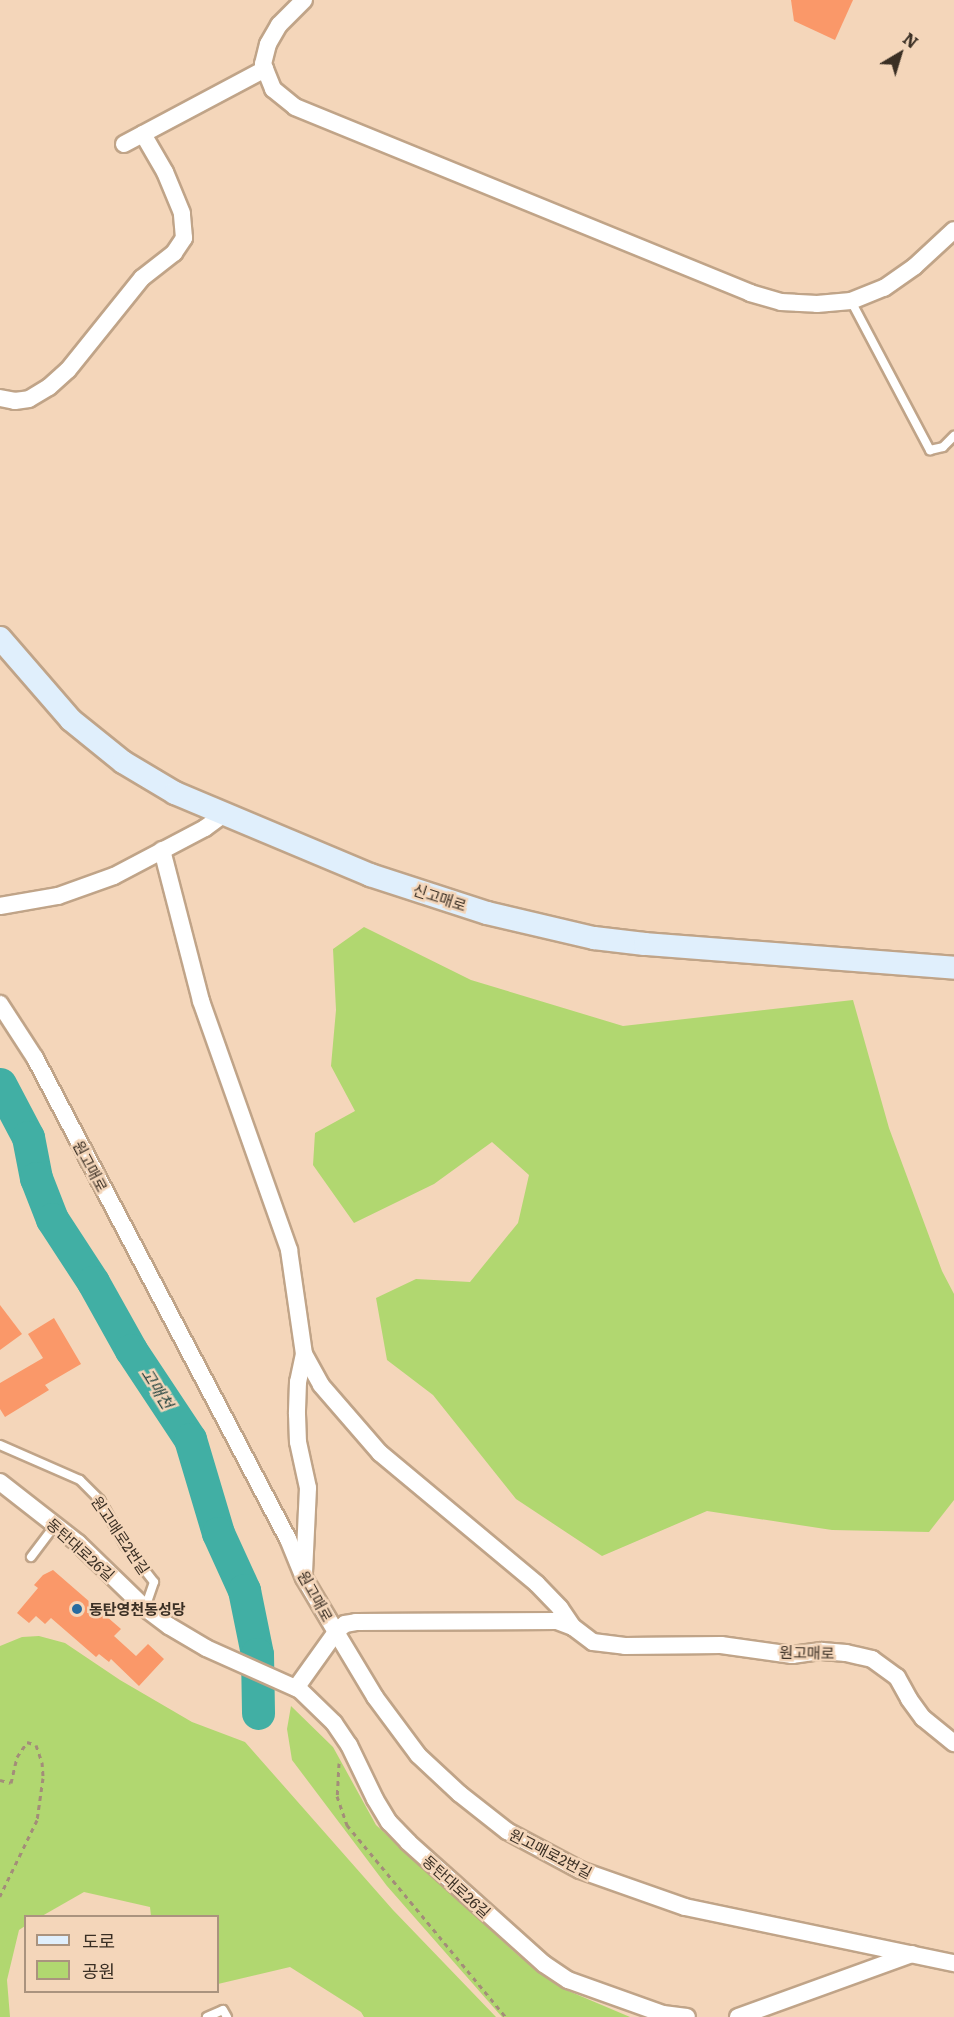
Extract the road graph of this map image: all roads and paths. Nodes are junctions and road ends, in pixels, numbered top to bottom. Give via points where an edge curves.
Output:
1 (304, 0) edge
2 (265, 69) junction
3 (142, 134) junction
4 (124, 144) dead end
5 (954, 230) edge
6 (851, 301) junction
7 (0, 398) edge
8 (954, 436) edge
9 (0, 638) edge
10 (224, 814) junction
11 (162, 850) junction
12 (0, 906) edge
13 (954, 968) edge
14 (0, 1004) edge
15 (304, 1354) junction
16 (0, 1445) edge
17 (0, 1482) edge
18 (55, 1525) junction
19 (31, 1557) dead end
20 (304, 1578) junction
21 (146, 1608) junction
22 (573, 1627) junction
23 (336, 1632) junction
24 (291, 1685) junction
25 (344, 1737) junction
26 (954, 1743) edge
27 (0, 1780) edge
28 (0, 1896) edge
29 (913, 1953) junction
30 (954, 1963) edge
31 (663, 2015) edge
32 (207, 2017) edge
33 (227, 2017) edge
34 (506, 2017) edge
35 (687, 2017) edge
36 (738, 2017) edge

1 - 2 street via 268,44
2 - 3 street
2 - 6 street via 273,89 295,107 750,292 781,302
3 - 4 street
3 - 7 street via 183,213 184,238 174,253 142,278 49,387 29,399
5 - 6 street via 884,288
6 - 8 lane via 930,450 943,447
9 - 10 street, 신고매로 via 49,698 95,741 175,793
10 - 11 street
10 - 13 street, 신고매로 via 370,875 541,926 645,945
11 - 12 street via 114,876 69,892
11 - 15 street via 201,1001 289,1250
14 - 20 street, 원고매로 via 35,1058 288,1539
15 - 20 street via 298,1382 297,1423 308,1488
15 - 22 street via 321,1385 380,1453 537,1584
16 - 21 lane, 원고매로2번길 via 80,1480 100,1500 125,1545 154,1582
17 - 18 street, 동탄대로26길
18 - 19 lane
18 - 21 street, 동탄대로26길
20 - 23 street, 원고매로
21 - 24 street, 동탄대로26길 via 169,1626 221,1655
22 - 23 street, 원고매로 via 556,1621 356,1622 345,1624
22 - 26 street, 원고매로 via 593,1642 625,1646 721,1645 792,1655 822,1651 872,1659 897,1677 923,1718
23 - 24 street
23 - 29 street, 원고매로2번길 via 375,1697 418,1755 507,1831 580,1870 685,1907
24 - 25 street, 동탄대로26길
25 - 31 street, 동탄대로26길 via 389,1822 544,1964 568,1980
25 - 34 path via 338,1766 338,1796 347,1825
27 - 28 path via 11,1783 17,1757 27,1742 36,1745 43,1778 37,1820
29 - 30 street, 원고매로2번길
29 - 36 street
31 - 35 street, 동탄대로26길
32 - 33 lane via 223,2010

